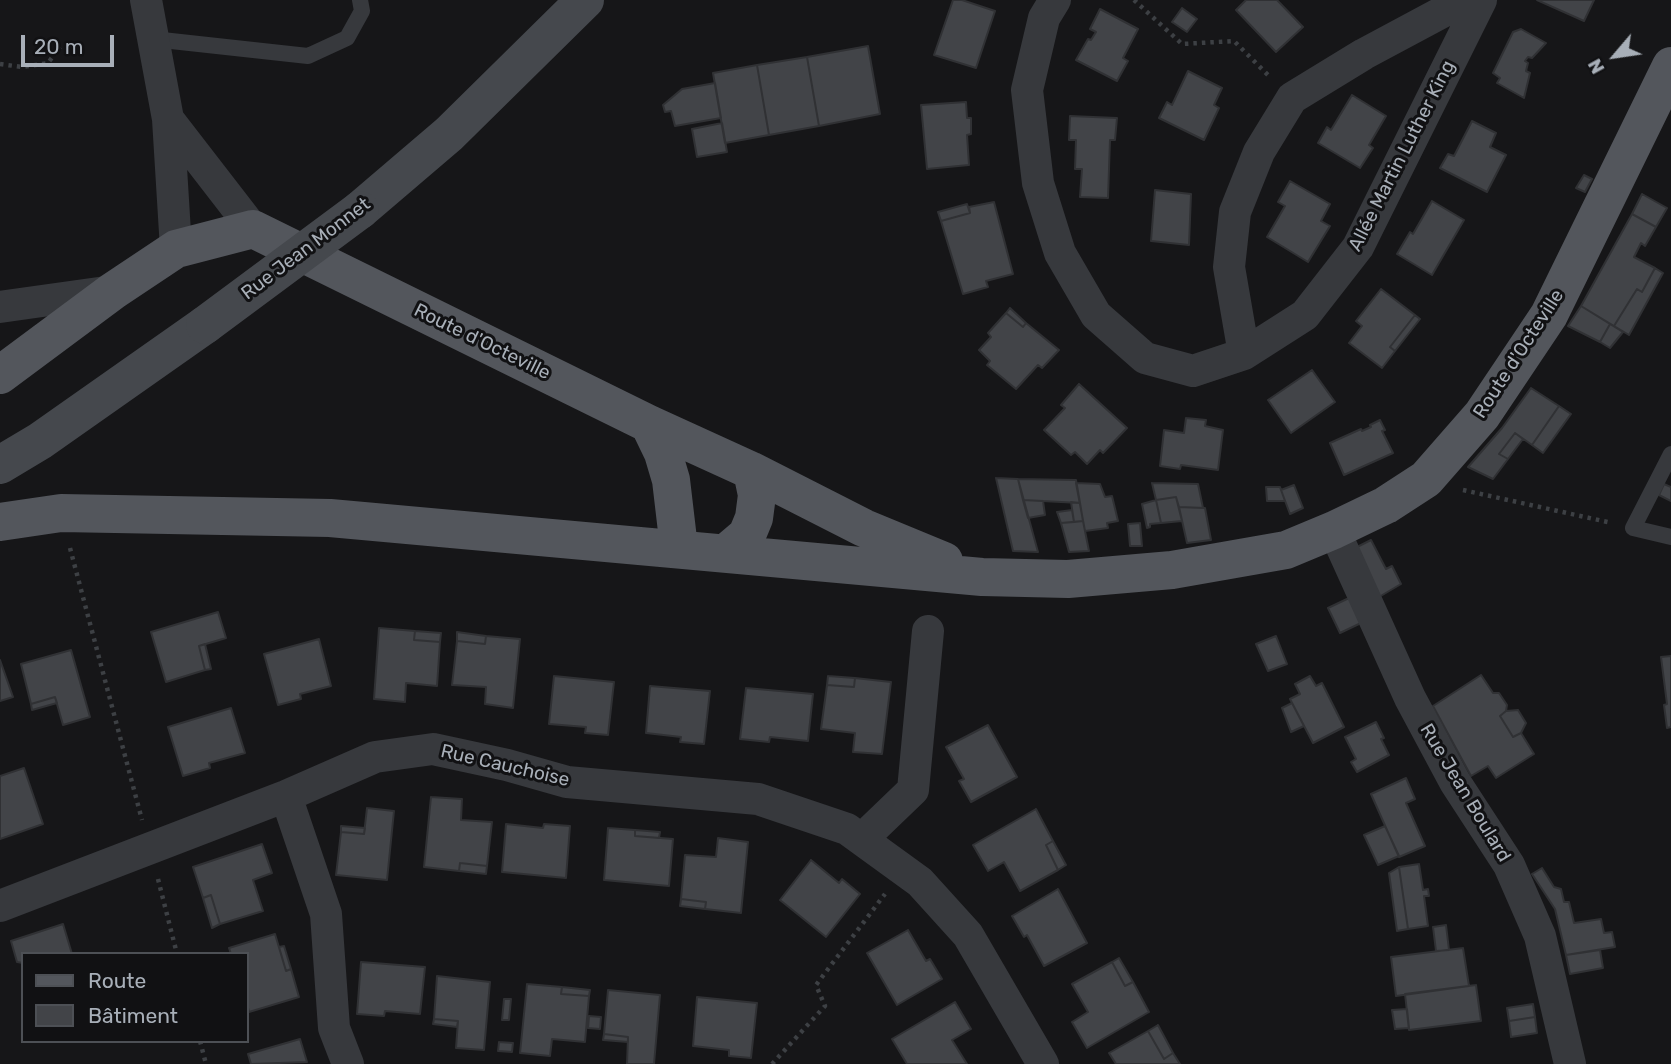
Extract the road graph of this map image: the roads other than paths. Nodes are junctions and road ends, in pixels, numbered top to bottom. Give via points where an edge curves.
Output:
1 (146, 0) edge
2 (360, 0) edge
3 (585, 0) edge
4 (1055, 0) edge
5 (1465, 0) edge
6 (1481, 0) edge
7 (153, 39) junction
8 (1671, 66) edge
9 (168, 119) junction
10 (253, 229) junction
11 (176, 248) junction
12 (113, 291) junction
13 (0, 307) edge
14 (1244, 354) junction
15 (0, 376) edge
16 (649, 424) junction
17 (1671, 454) edge
18 (0, 465) edge
19 (752, 471) junction
20 (0, 522) edge
21 (1334, 530) junction
22 (1671, 537) edge
23 (679, 548) junction
24 (727, 552) junction
25 (982, 577) junction
26 (928, 631) dead end
27 (286, 796) junction
28 (862, 839) junction
29 (0, 906) edge
30 (348, 1064) edge
31 (1043, 1064) edge
32 (1570, 1064) edge

1 - 7 street
2 - 7 lane via 362,11 348,38 308,55
3 - 18 street, Rue Jean Monnet, bridge via 449,134 360,210 205,325
4 - 14 street, Allée Martin Luther King via 1044,18 1027,90 1038,183 1060,253 1096,315 1144,358 1193,371
5 - 14 street via 1292,98 1259,152 1235,212 1229,267
6 - 14 street, Allée Martin Luther King via 1358,247 1304,315
7 - 9 street
8 - 21 main road, Route d'Octeville via 1549,314 1482,415 1426,479
9 - 10 street
9 - 11 street
10 - 11 main road
10 - 16 main road, Route d'Octeville
11 - 12 main road
12 - 13 street
12 - 15 main road
16 - 19 main road, Route d'Octeville
16 - 23 main road via 671,480
17 - 22 lane via 1633,528
19 - 24 main road via 757,495 754,518 747,534
19 - 25 main road, Route d'Octeville via 864,528
20 - 23 main road, Route d'Octeville via 61,513 330,518
21 - 25 main road, Route d'Octeville via 1286,550 1172,570 1068,579
21 - 32 street, Rue Jean Boulard via 1410,698 1455,782 1509,865 1540,936
23 - 24 main road, Route d'Octeville
24 - 25 main road, Route d'Octeville
26 - 28 street via 913,790
27 - 28 street, Rue Cauchoise via 375,757 433,749 567,782 758,799 847,828
27 - 29 street, Rue Cauchoise
27 - 30 street via 326,914 334,1028
28 - 31 street, Rue Cauchoise via 920,882 968,936

